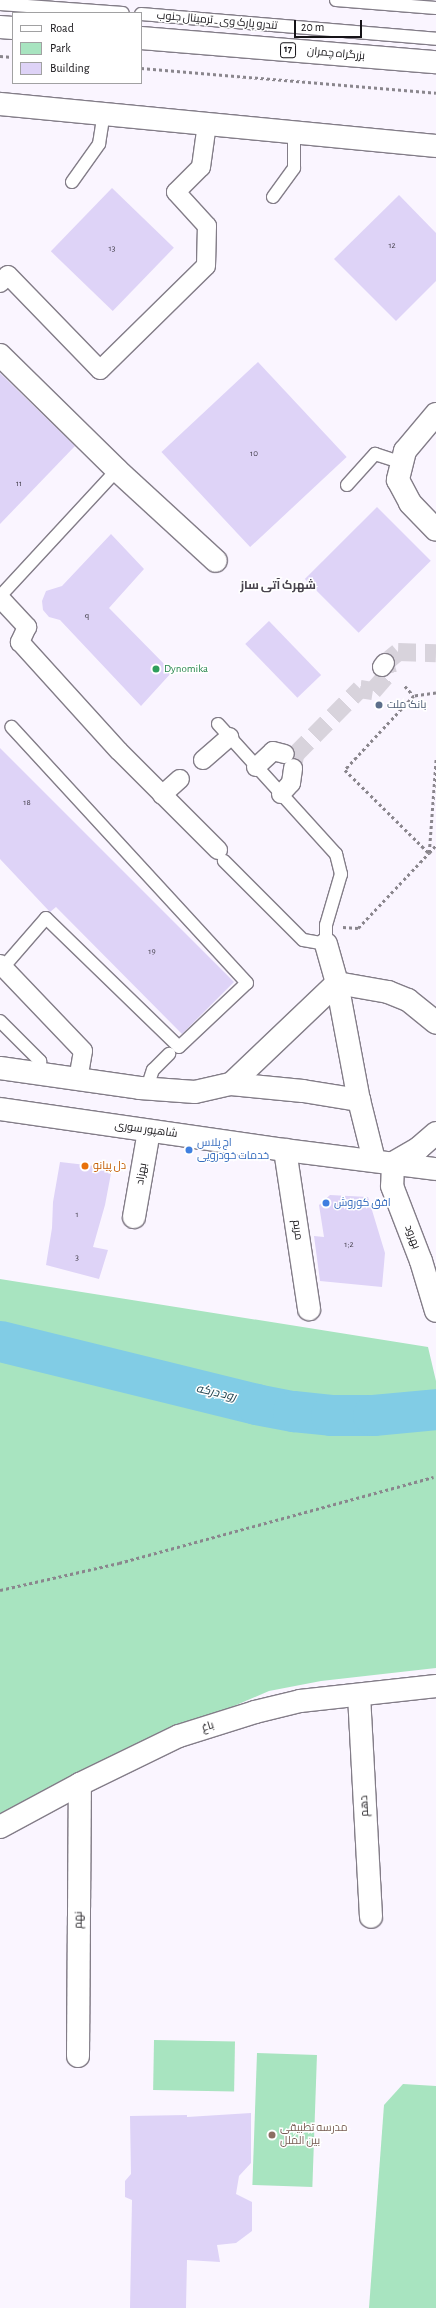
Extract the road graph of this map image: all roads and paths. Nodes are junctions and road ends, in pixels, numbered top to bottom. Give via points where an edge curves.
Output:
1 (336, 0) edge
2 (0, 4) edge
3 (436, 8) edge
4 (109, 12) edge
5 (142, 14) edge
6 (0, 27) edge
7 (12, 28) edge
8 (142, 38) edge
9 (436, 39) edge
10 (0, 56) edge
11 (12, 57) edge
12 (436, 62) edge
13 (142, 68) edge
14 (436, 93) edge
15 (0, 104) edge
16 (104, 114) junction
17 (207, 124) junction
18 (294, 132) junction
19 (436, 146) edge
20 (72, 182) dead end
21 (273, 197) dead end
22 (0, 283) edge
23 (0, 355) edge
24 (436, 414) edge
25 (402, 463) junction
26 (117, 470) junction
27 (347, 485) dead end
28 (436, 530) edge
29 (216, 561) dead end
30 (2, 595) edge
31 (405, 686) dead end
32 (436, 693) edge
33 (414, 696) junction
34 (12, 727) dead end
35 (223, 731) joint
36 (436, 758) edge
37 (203, 760) dead end
38 (256, 767) junction
39 (180, 779) dead end
40 (280, 794) junction
41 (162, 795) junction
42 (436, 845) edge
43 (429, 853) junction
44 (221, 855) joint
45 (326, 934) junction
46 (1, 967) edge
47 (337, 983) junction
48 (0, 1021) edge
49 (436, 1023) edge
50 (169, 1054) dead end
51 (0, 1068) edge
52 (41, 1074) junction
53 (78, 1079) junction
54 (231, 1084) junction
55 (147, 1088) junction
56 (359, 1100) junction
57 (0, 1109) edge
58 (149, 1131) junction
59 (436, 1133) edge
60 (285, 1150) junction
61 (383, 1162) junction
62 (436, 1168) edge
63 (134, 1217) dead end
64 (309, 1309) dead end
65 (436, 1311) edge
66 (433, 1477) dead end
67 (0, 1590) edge
68 (436, 1686) edge
69 (359, 1695) junction
70 (80, 1784) junction
71 (0, 1827) edge
72 (370, 1917) dead end
73 (78, 2056) dead end

1 - 3 lane
2 - 4 lane
5 - 9 lane, تندرو پارک وی ـ ترمینال جنوب
6 - 7 main road
8 - 12 main road, بزرگراه چمران / 17
10 - 11 path
13 - 14 path
15 - 16 main road
16 - 17 main road
16 - 20 lane via 99,144
17 - 18 main road
17 - 22 street via 201,167 176,192 207,226 206,266 100,370 8,275
18 - 19 main road
18 - 21 lane via 294,168
23 - 26 main road
24 - 25 main road via 405,451
25 - 27 lane via 375,454
25 - 28 main road via 398,480 410,504
26 - 29 main road
26 - 30 lane
30 - 41 street via 27,627 20,642 119,752
31 - 33 path
32 - 33 path
33 - 43 path via 345,770
34 - 46 lane via 247,983 179,1047 46,918
35 - 37 street
35 - 38 lane
36 - 43 path
38 - 40 lane
38 - 40 street via 272,751 289,761 291,783
39 - 41 street
40 - 45 lane via 336,854 341,874
41 - 44 street
42 - 43 path
43 - 45 path via 358,928
44 - 45 lane via 303,940
45 - 47 main road, بهرود
46 - 53 street via 83,1051
47 - 49 main road via 388,992 408,1000
47 - 54 main road
47 - 56 main road, بهرود
48 - 52 lane via 40,1061
50 - 55 lane via 153,1070
51 - 52 main road
52 - 53 main road
53 - 55 main road
54 - 55 main road via 195,1092
54 - 56 main road
56 - 61 main road, بهرود
57 - 58 main road, شاهپور سوری
58 - 60 main road, شاهپور سوری
58 - 63 main road, بهزاد
59 - 61 main road via 419,1148
60 - 61 main road, شاهپور سوری
60 - 64 main road, مریم
61 - 62 main road, شاهپور سوری
61 - 65 main road, بهرود via 421,1261
66 - 67 path via 120,1563
68 - 69 main road, باغ
69 - 70 main road, باغ via 300,1701 186,1734
69 - 72 main road, دهم
70 - 71 main road, باغ
70 - 73 main road, نهم

